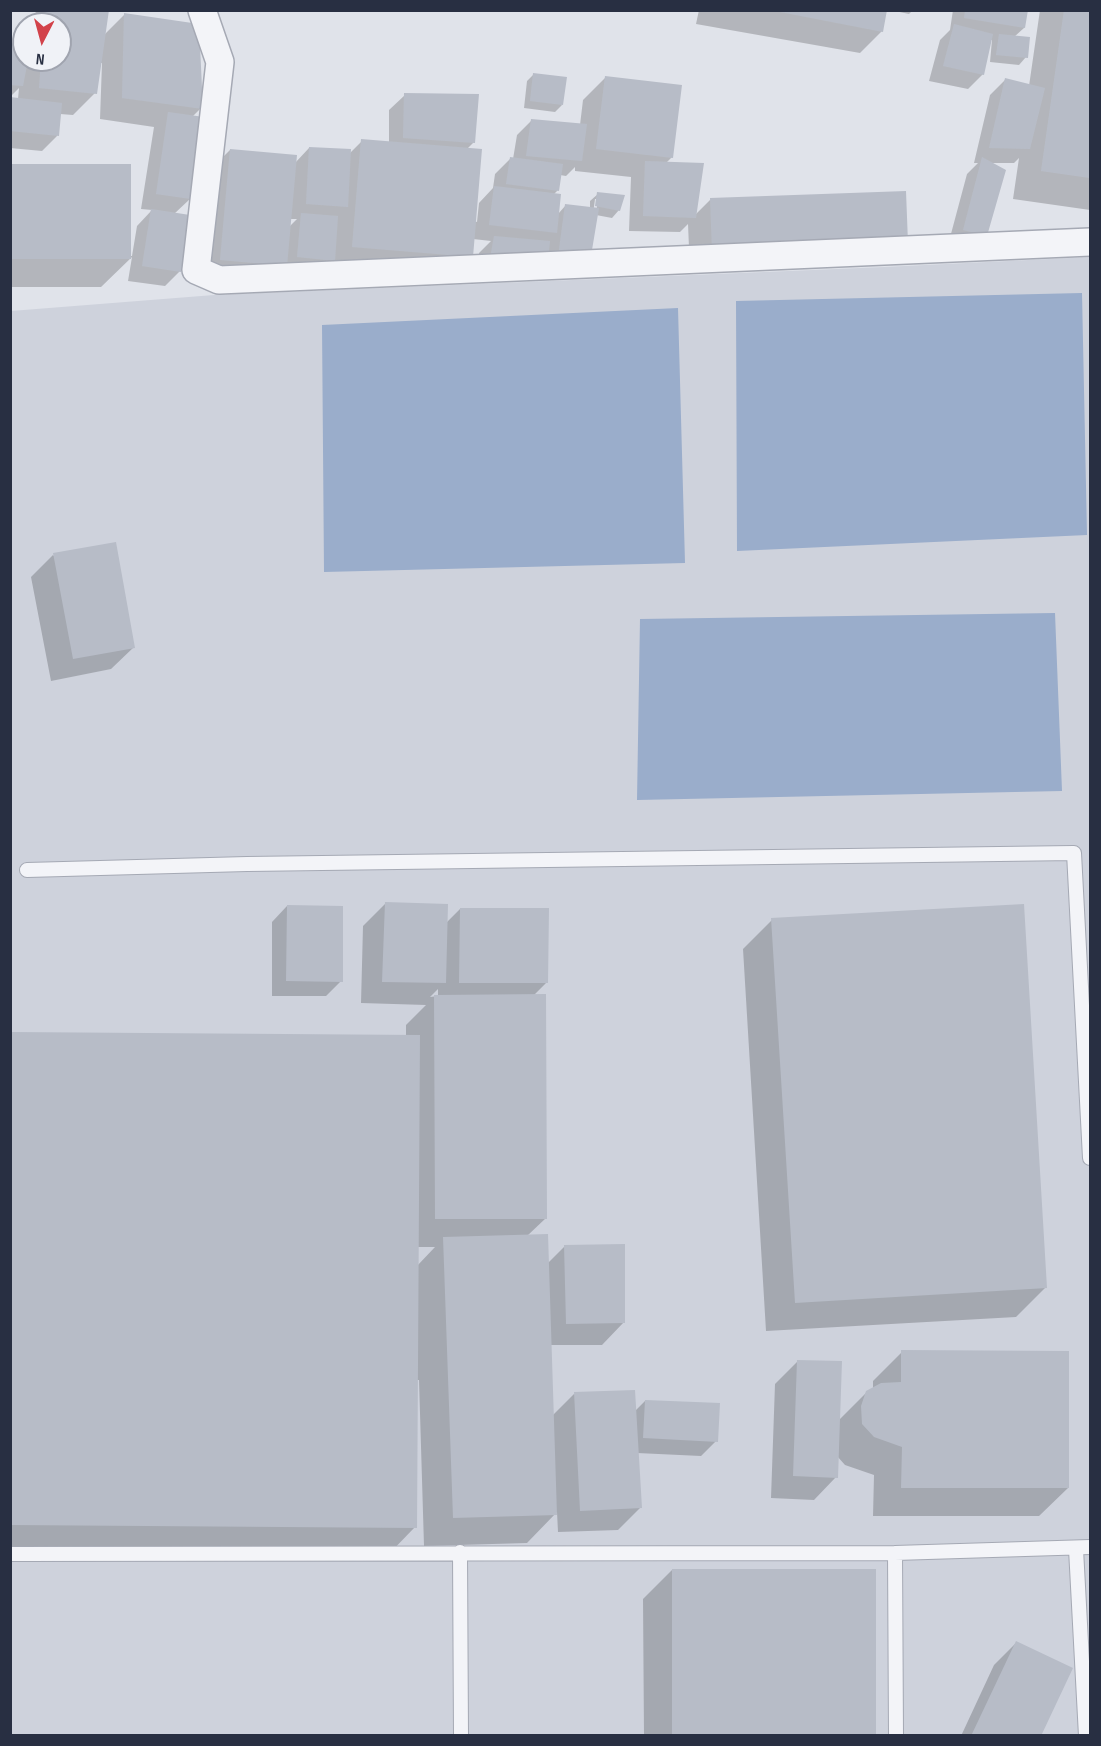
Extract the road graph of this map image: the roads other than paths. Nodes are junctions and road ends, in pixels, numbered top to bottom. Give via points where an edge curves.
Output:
1 (202, 10) edge
2 (1090, 242) edge
3 (27, 870) dead end
4 (1090, 1158) edge
5 (1090, 1547) edge
6 (1076, 1549) junction
7 (460, 1552) junction
8 (895, 1552) junction
9 (10, 1554) edge
10 (461, 1736) edge
11 (896, 1736) edge
12 (1086, 1736) edge

1 - 2 street via 220,62 196,270 219,280
3 - 4 lane via 271,863 1074,853
5 - 6 lane
6 - 8 lane
6 - 12 lane
7 - 8 lane
7 - 9 lane
7 - 10 lane
8 - 11 lane

